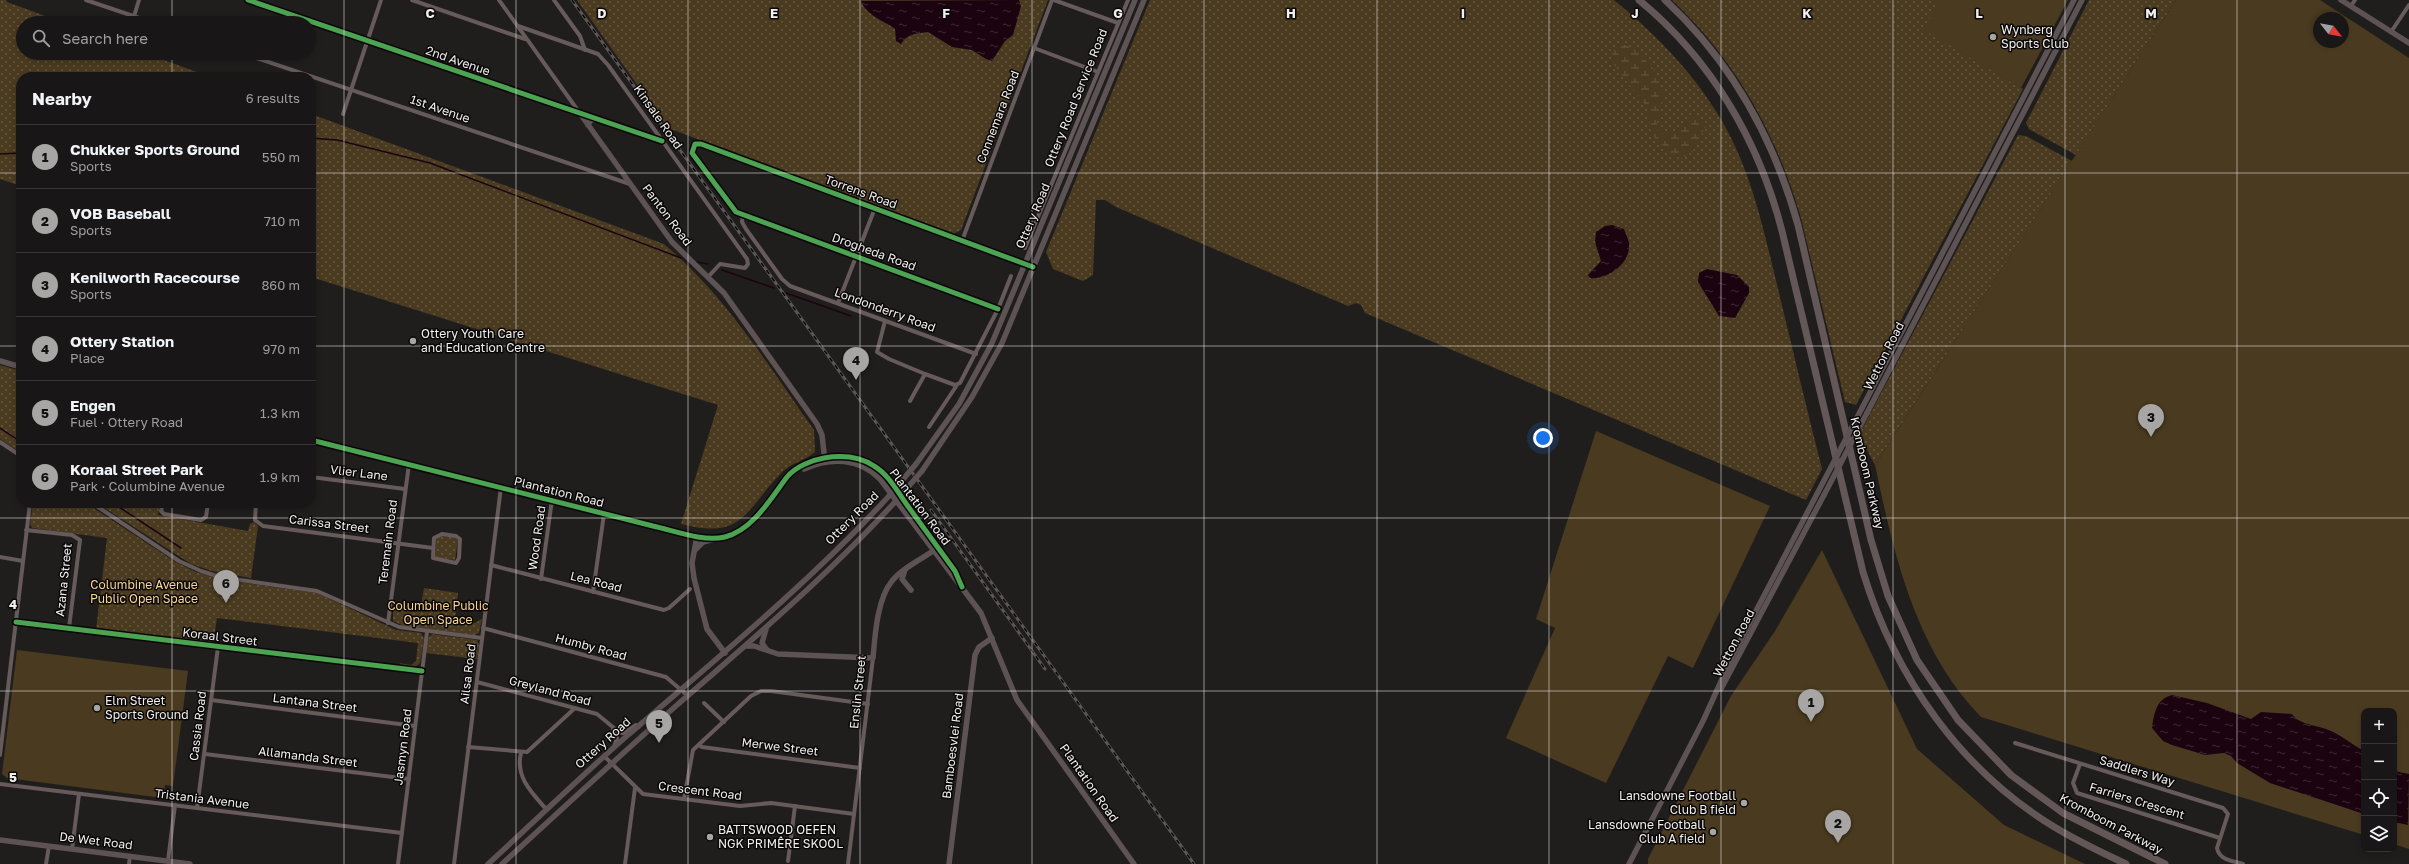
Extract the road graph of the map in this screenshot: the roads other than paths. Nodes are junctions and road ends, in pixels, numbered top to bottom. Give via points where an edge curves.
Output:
1 (86, 0) edge
2 (139, 0) edge
3 (248, 0) edge
4 (381, 0) edge
5 (412, 0) edge
6 (498, 0) edge
7 (554, 0) edge
8 (1053, 0) edge
9 (1128, 0) edge
10 (1135, 0) edge
11 (1144, 0) edge
12 (1639, 0) edge
13 (1665, 0) edge
14 (2074, 0) edge
15 (2082, 0) edge
16 (2341, 0) edge
17 (2355, 0) edge
18 (2409, 5) edge
19 (2351, 6) junction
20 (134, 16) joint
21 (295, 16) edge
22 (316, 23) edge
23 (1118, 24) junction
24 (518, 26) junction
25 (2391, 32) junction
26 (526, 39) junction
27 (368, 41) junction
28 (2409, 43) edge
29 (1034, 48) junction
30 (585, 50) junction
31 (263, 60) edge
32 (298, 72) edge
33 (1098, 72) junction
34 (316, 78) edge
35 (351, 90) junction
36 (579, 112) junction
37 (343, 114) dead end
38 (596, 118) junction
39 (588, 125) junction
40 (662, 141) junction
41 (692, 148) joint
42 (631, 184) junction
43 (875, 208) junction
44 (743, 215) junction
45 (962, 241) junction
46 (1025, 248) dead end
47 (856, 256) junction
48 (1025, 264) junction
49 (1033, 267) junction
50 (1011, 276) dead end
51 (708, 277) junction
52 (838, 304) junction
53 (998, 309) junction
54 (885, 321) junction
55 (976, 354) junction
56 (0, 361) edge
57 (16, 366) edge
58 (925, 374) junction
59 (957, 385) junction
60 (910, 401) dead end
61 (929, 427) dead end
62 (316, 441) edge
63 (0, 442) edge
64 (823, 445) junction
65 (16, 453) edge
66 (826, 460) junction
67 (811, 462) junction
68 (409, 464) junction
69 (316, 478) edge
70 (783, 483) junction
71 (501, 487) junction
72 (405, 488) junction
73 (552, 500) junction
74 (29, 508) edge
75 (100, 508) edge
76 (161, 508) edge
77 (207, 508) edge
78 (256, 508) edge
79 (604, 514) junction
80 (26, 530) junction
81 (697, 536) junction
82 (719, 538) junction
83 (399, 542) junction
84 (433, 548) junction
85 (936, 549) junction
86 (694, 552) junction
87 (0, 557) edge
88 (23, 561) junction
89 (491, 565) junction
90 (905, 570) junction
91 (541, 579) junction
92 (690, 589) dead end
93 (911, 590) dead end
94 (593, 592) junction
95 (16, 622) junction
96 (388, 623) junction
97 (767, 626) junction
98 (69, 628) junction
99 (483, 628) junction
100 (427, 632) junction
101 (482, 638) junction
102 (992, 638) junction
103 (746, 646) junction
104 (218, 647) junction
105 (768, 652) junction
106 (725, 653) junction
107 (873, 658) junction
108 (422, 671) junction
109 (477, 682) junction
110 (683, 689) junction
111 (688, 696) junction
112 (211, 700) junction
113 (704, 703) dead end
114 (868, 704) junction
115 (575, 708) junction
116 (646, 720) junction
117 (1703, 721) junction
118 (724, 722) junction
119 (415, 726) junction
120 (612, 729) junction
121 (2014, 743) dead end
122 (698, 745) junction
123 (468, 747) junction
124 (614, 748) junction
125 (521, 753) junction
126 (205, 754) junction
127 (0, 755) edge
128 (605, 757) junction
129 (612, 764) junction
130 (2080, 764) junction
131 (860, 768) junction
132 (409, 779) junction
133 (0, 784) edge
134 (635, 788) junction
135 (79, 794) junction
136 (684, 799) junction
137 (175, 805) junction
138 (795, 806) junction
139 (197, 808) junction
140 (547, 810) junction
141 (854, 814) junction
142 (402, 833) junction
143 (2220, 838) junction
144 (0, 840) edge
145 (0, 845) edge
146 (49, 846) junction
147 (72, 849) junction
148 (130, 856) junction
149 (168, 861) junction
150 (788, 861) dead end
151 (46, 864) edge
152 (129, 864) edge
153 (190, 864) edge
154 (398, 864) edge
155 (454, 864) edge
156 (488, 864) edge
157 (502, 864) edge
158 (625, 864) edge
159 (848, 864) edge
160 (949, 864) edge
161 (1134, 864) edge
162 (1629, 864) edge
163 (2126, 864) edge
164 (2165, 864) edge
165 (2243, 864) edge

1 - 20 street
2 - 20 street
3 - 21 main road, 2nd Avenue
4 - 27 street
5 - 26 street
6 - 24 street, Panton Road
7 - 30 street via 580,36
8 - 23 street
8 - 29 street, Connemara Road
9 - 23 street, Ottery Road Service Road
10 - 48 main road, Ottery Road
11 - 49 main road, Ottery Road
12 - 163 highway via 1679,38 1713,79 1741,124 1763,171 1782,231 1863,572 1872,600 1902,666 1944,729 2000,787 2055,827
13 - 164 highway, Kromboom Parkway via 1700,37 1737,85 1766,137 1784,178 1798,225 1871,540 1888,596 1917,660 1958,720 2011,775 2063,813
14 - 117 main road, Wetton Road, bridge via 1733,655
15 - 117 main road, Wetton Road, bridge via 1738,660
16 - 19 main road
17 - 19 street
18 - 25 street
19 - 25 main road
22 - 27 main road, 2nd Avenue
23 - 33 street, Ottery Road Service Road
24 - 26 street, Panton Road
24 - 30 street, Kinsale Road
25 - 28 main road
26 - 36 street, Panton Road
27 - 35 street
27 - 36 main road, 2nd Avenue
29 - 33 street
29 - 45 street, Connemara Road
30 - 40 street, Kinsale Road via 603,58
31 - 32 street, 1st Avenue
33 - 46 street, Ottery Road Service Road
34 - 35 street, 1st Avenue
35 - 37 street
35 - 42 street, 1st Avenue
36 - 38 street, 2nd Avenue
36 - 39 main road, Panton Road
38 - 39 main road
38 - 40 street, 2nd Avenue
39 - 42 main road, Panton Road
40 - 51 street, Kinsale Road via 748,264 742,269 720,264
41 - 43 street, Torrens Road via 695,144 701,144
41 - 44 street, Drogheda Road via 692,153 729,206
42 - 51 main road, Panton Road via 676,246
43 - 45 street, Torrens Road
43 - 47 street
44 - 47 street, Drogheda Road
44 - 52 street, Londonderry Road via 742,223 786,284
45 - 48 street, Torrens Road
47 - 52 street
47 - 53 street, Drogheda Road
48 - 49 street, Torrens Road
48 - 106 main road, Ottery Road, bridge via 1002,322 975,377 943,428 916,464 859,528
49 - 97 main road, Ottery Road, bridge via 1006,333 983,378 952,429 922,471 894,503
50 - 53 street
51 - 64 main road, Panton Road via 724,293 817,424
52 - 54 street, Londonderry Road
53 - 55 street
54 - 55 street, Londonderry Road
54 - 58 street via 876,352
55 - 59 street
56 - 57 main road
58 - 59 street
58 - 60 street
59 - 61 street
62 - 68 main road, Plantation Road
63 - 65 street
64 - 66 main road, Panton Road
64 - 67 main road via 820,454
66 - 67 main road, Plantation Road
66 - 70 main road, Plantation Road via 800,470
66 - 85 main road, Plantation Road via 850,457 878,468 890,480
67 - 70 main road, Plantation Road via 793,472
68 - 71 main road, Plantation Road
68 - 72 street, Teremain Road
69 - 72 street, Vlier Lane
70 - 82 main road, Plantation Road via 750,523 736,532
71 - 73 main road, Plantation Road
71 - 89 street, Ailsa Road
72 - 83 street, Teremain Road
73 - 79 main road, Plantation Road
73 - 91 street, Wood Road
74 - 80 street
75 - 96 street via 196,570 220,577 317,591
76 - 77 street via 164,514 201,520 206,517
78 - 83 street, Carissa Street via 257,523 269,527
79 - 81 main road, Plantation Road
79 - 94 street
80 - 88 street
80 - 98 street, Azana Street via 72,535 80,540
81 - 82 main road, Plantation Road
81 - 86 main road
82 - 86 main road via 703,542
83 - 84 street, Carissa Street
83 - 96 street, Teremain Road
84 - 84 street via 434,559 456,563 461,541 456,536 437,535
85 - 90 main road, Enslin Street
85 - 102 main road, Plantation Road via 955,571 962,587 981,613
86 - 106 main road via 694,578 705,624 709,634
87 - 88 street
88 - 95 street
89 - 91 street, Lea Road
89 - 99 street, Ailsa Road
90 - 93 main road via 902,579
90 - 107 main road, Enslin Street via 892,581 885,595 877,625
91 - 94 street, Lea Road
92 - 94 street, Lea Road via 664,610
95 - 98 street, Koraal Street
95 - 127 street
96 - 100 street
97 - 103 main road, Ottery Road
97 - 105 main road via 762,643
98 - 104 street, Koraal Street
99 - 101 street, Ailsa Road
99 - 110 street, Humby Road via 666,677
100 - 101 street
100 - 108 street, Jasmyn Road
101 - 109 street, Ailsa Road
102 - 160 main road, Bamboesvlei Road via 979,646 976,655
102 - 161 main road, Plantation Road via 1017,700
103 - 105 main road via 754,646
103 - 111 main road, Ottery Road
104 - 108 street, Koraal Street
104 - 112 street, Cassia Road
105 - 107 main road
106 - 110 main road, Ottery Road
107 - 114 street, Enslin Street
108 - 119 street, Jasmyn Road
109 - 115 street, Greyland Road
109 - 123 street, Ailsa Road
110 - 111 street, Humby Road
110 - 116 main road, Ottery Road
111 - 129 main road, Ottery Road
112 - 119 street, Lantana Street
112 - 126 street, Cassia Road
113 - 118 street
114 - 118 street via 761,691 751,696
114 - 131 street, Enslin Street
115 - 120 street, Greyland Road via 598,715
115 - 125 street via 529,750
116 - 120 street via 623,734
116 - 124 main road, Ottery Road
117 - 162 main road, Wetton Road
118 - 122 street
119 - 132 street, Jasmyn Road
120 - 124 street via 617,738
121 - 130 street, Saddlers Way
122 - 131 street, Merwe Street
122 - 136 street via 691,754
123 - 125 street
123 - 155 street, Ailsa Road
124 - 128 main road, Ottery Road
125 - 140 street via 519,770 529,790
126 - 132 street, Allamanda Street
126 - 139 street, Cassia Road
128 - 129 street, Crescent Road
128 - 140 main road, Ottery Road
129 - 134 street, Crescent Road
129 - 157 main road, Ottery Road
130 - 143 street, Farriers Crescent via 2073,783 2077,793
130 - 143 street, Saddlers Way via 2223,808 2228,814
131 - 141 street, Enslin Street
132 - 142 street, Jasmyn Road
133 - 135 street, Tristania Avenue
134 - 136 street, Crescent Road via 643,794
134 - 158 street
135 - 137 street, Tristania Avenue
135 - 147 street
136 - 138 street, Crescent Road via 740,806 762,803
137 - 139 street, Tristania Avenue
137 - 149 street
138 - 141 street, Crescent Road
138 - 150 street
139 - 142 street, Tristania Avenue
140 - 156 main road, Ottery Road
141 - 159 street, Enslin Street
142 - 154 street, Jasmyn Road
143 - 165 street via 2217,848 2220,855
144 - 145 street
144 - 146 main road, De Wet Road
146 - 147 main road, De Wet Road
146 - 151 street
147 - 148 main road, De Wet Road
148 - 149 main road, De Wet Road
148 - 152 street
149 - 153 main road, De Wet Road

